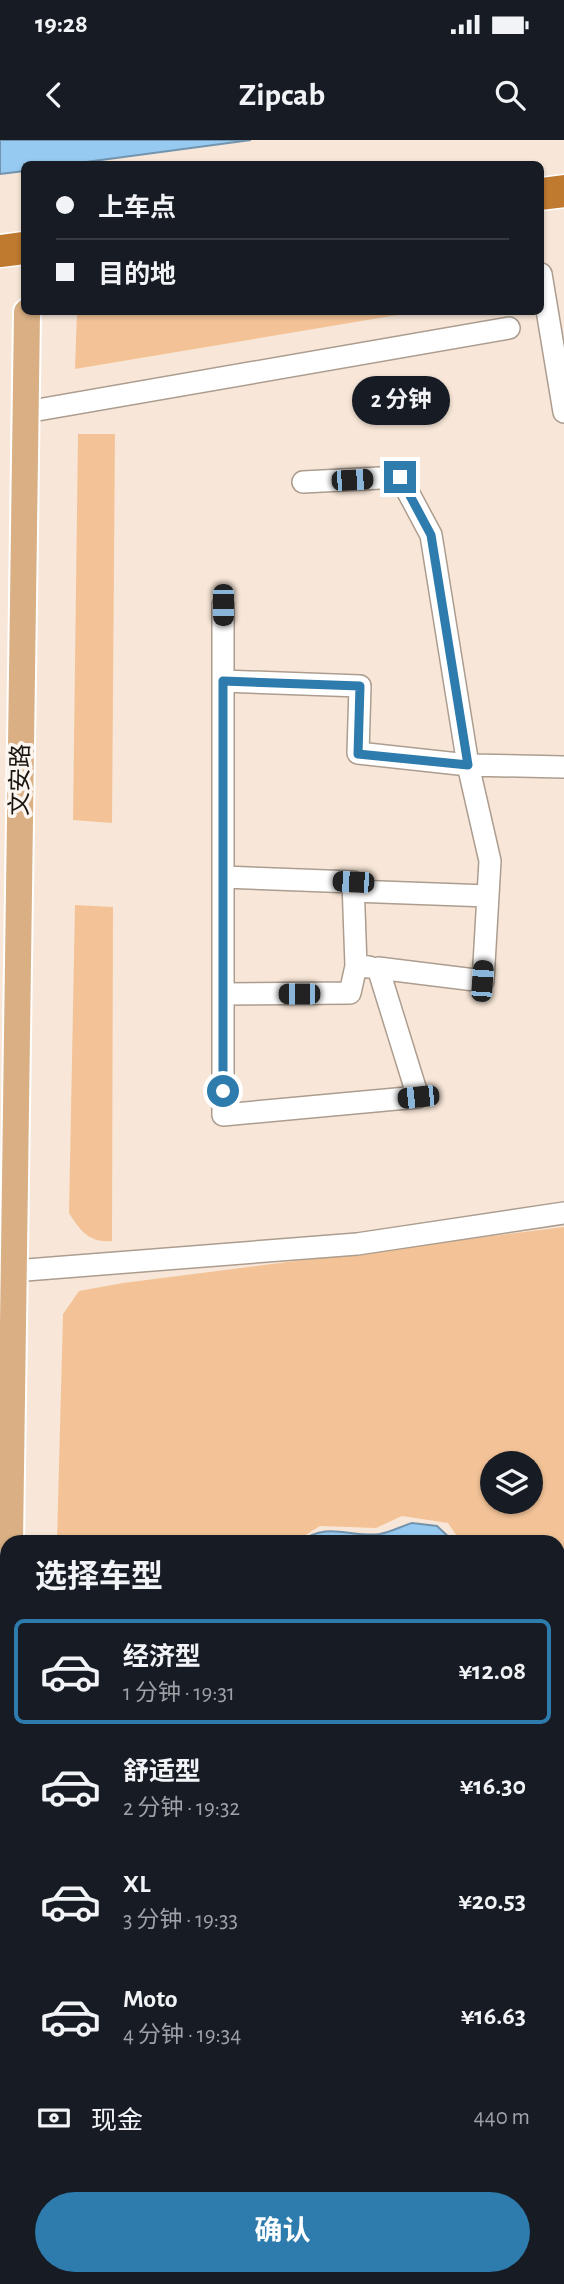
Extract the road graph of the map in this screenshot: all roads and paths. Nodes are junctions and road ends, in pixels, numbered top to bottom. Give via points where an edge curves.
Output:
1 (564, 191) edge
2 (544, 194) edge
3 (21, 248) edge
4 (0, 251) edge
5 (544, 292) edge
6 (27, 315) edge
7 (509, 328) dead end
8 (26, 412) junction
9 (564, 412) edge
10 (303, 482) dead end
11 (223, 605) dead end
12 (223, 681) junction
13 (468, 765) junction
14 (564, 767) edge
15 (223, 877) junction
16 (353, 891) junction
17 (488, 896) junction
18 (356, 966) junction
19 (378, 968) junction
20 (223, 994) junction
21 (564, 1213) edge
22 (7, 1272) edge
23 (10, 1535) edge

1 - 2 highway
3 - 4 highway
5 - 9 street
6 - 8 main road, 文安路
7 - 8 street
8 - 22 main road, 文安路
10 - 13 street via 400,477 431,535
11 - 12 street
12 - 13 street via 360,686 358,754
12 - 15 street
13 - 14 street
13 - 17 street via 490,861
15 - 16 street via 353,882
15 - 20 street
16 - 17 street
16 - 18 street
17 - 19 street via 482,981
18 - 19 street
18 - 20 street via 350,993
19 - 20 street via 418,1097 223,1115
21 - 22 street via 357,1244
22 - 23 main road, 文安路

